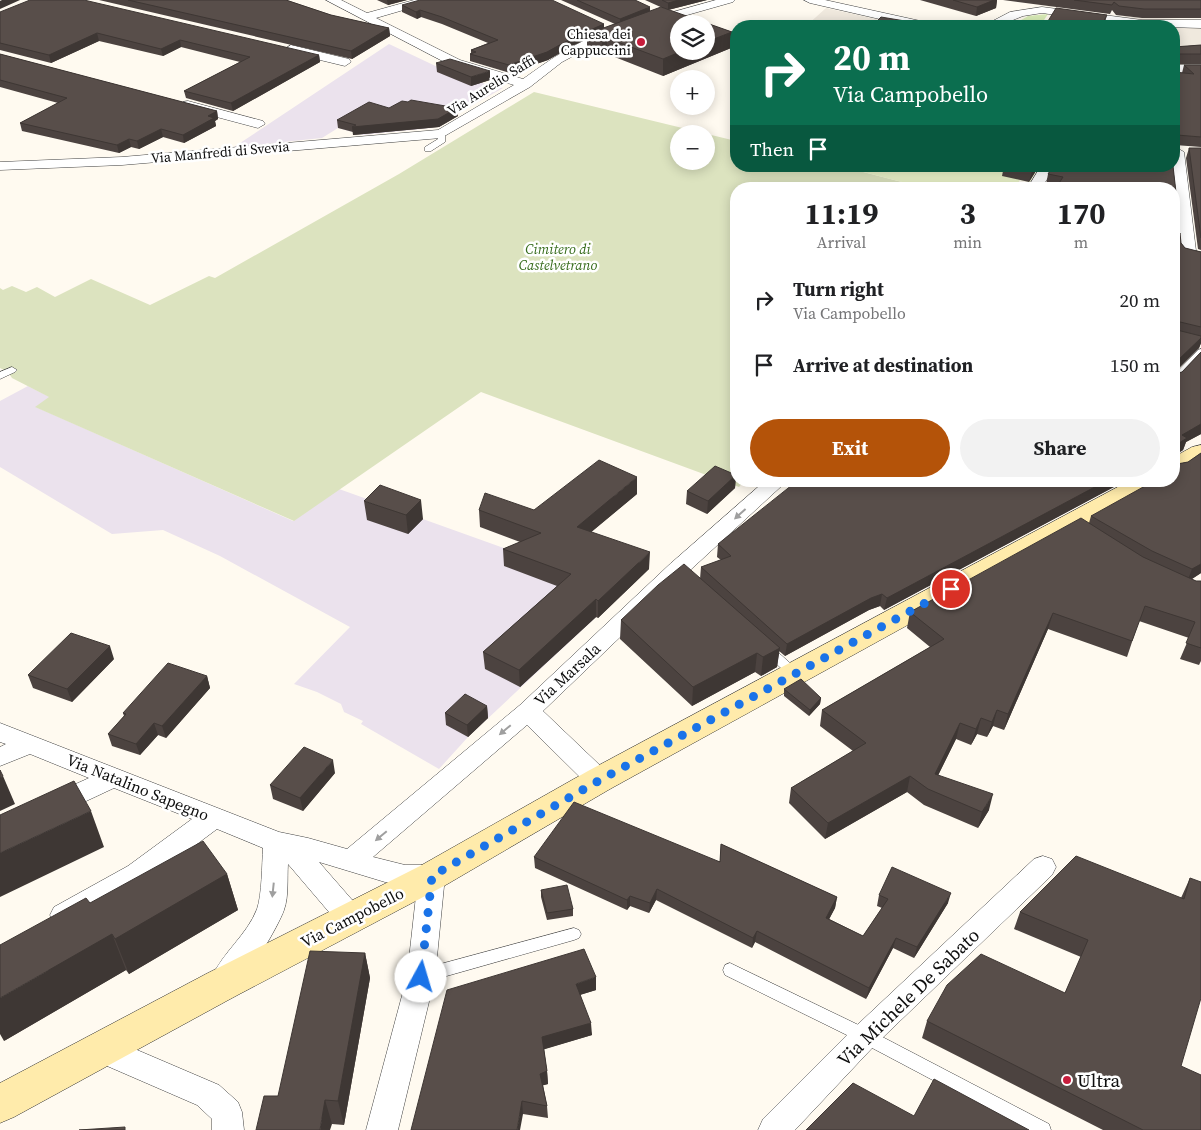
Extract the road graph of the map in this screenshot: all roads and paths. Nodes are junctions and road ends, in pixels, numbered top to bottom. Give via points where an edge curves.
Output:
1 (332, 0) edge
2 (427, 0) edge
3 (729, 0) edge
4 (810, 0) edge
5 (652, 10) edge
6 (667, 16) junction
7 (366, 17) junction
8 (898, 20) edge
9 (1001, 20) edge
10 (1113, 20) edge
11 (601, 24) edge
12 (644, 24) edge
13 (1180, 24) edge
14 (1201, 24) edge
15 (277, 46) edge
16 (344, 62) dead end
17 (1180, 69) edge
18 (1201, 69) edge
19 (525, 84) junction
20 (172, 101) edge
21 (258, 124) dead end
22 (441, 134) junction
23 (428, 149) dead end
24 (1180, 152) edge
25 (1193, 152) edge
26 (0, 166) edge
27 (1180, 191) edge
28 (1201, 257) edge
29 (1201, 352) edge
30 (12, 370) dead end
31 (1180, 374) edge
32 (0, 376) edge
33 (1201, 452) edge
34 (1180, 464) edge
35 (771, 487) edge
36 (1139, 487) edge
37 (758, 641) edge
38 (794, 674) junction
39 (528, 711) junction
40 (0, 732) edge
41 (30, 744) junction
42 (0, 757) edge
43 (114, 777) junction
44 (600, 780) junction
45 (35, 814) edge
46 (214, 817) junction
47 (277, 842) junction
48 (352, 861) junction
49 (1043, 867) dead end
50 (432, 876) junction
51 (350, 917) junction
52 (43, 927) edge
53 (574, 934) dead end
54 (730, 970) dead end
55 (421, 977) junction
56 (219, 986) junction
57 (866, 1036) junction
58 (102, 1049) junction
59 (2, 1096) edge
60 (228, 1130) edge
61 (382, 1130) edge
62 (774, 1130) edge
63 (1044, 1130) edge

1 - 7 street
2 - 7 street
3 - 6 street
4 - 8 street
5 - 6 street
6 - 12 street
7 - 19 street via 456,63
9 - 10 street via 1028,10
11 - 19 street, Via Aurelio Saffi via 623,31 588,43 558,59
13 - 14 street
15 - 16 street
17 - 18 street
19 - 22 street, Via Aurelio Saffi
20 - 21 street
22 - 23 lane via 442,140
22 - 26 street, Via Manfredi di Svevia via 122,160
24 - 25 street
27 - 28 street via 1188,254
29 - 31 lane
30 - 32 lane
33 - 34 main road
35 -> 39 street, Via Marsala
36 - 38 main road, Via Campobello via 1076,526
37 - 38 lane
38 - 44 main road, Via Campobello
39 - 44 street
39 -> 48 street, Via Marsala
40 - 41 street, Via Natalino Sapegno
41 - 42 street
41 - 43 street, Via Natalino Sapegno
43 - 45 street
43 - 46 street, Via Natalino Sapegno
44 - 50 main road, Via Campobello
46 - 47 street, Via Natalino Sapegno
46 - 52 street via 137,874
47 - 48 street, Via Natalino Sapegno via 293,843
47 - 51 street, Via Natalino Sapegno via 300,858
47 -> 56 street via 271,909 255,940
48 - 50 street, Via Natalino Sapegno via 403,876
49 - 57 street, Via Michele De Sabato
50 - 51 main road, Via Campobello
50 - 55 street
51 - 56 main road, Via Campobello
53 - 55 lane
54 - 57 lane
55 - 61 street
56 - 58 main road, Via Campobello
57 - 62 street, Via Michele De Sabato
57 - 63 lane
58 - 59 main road, Via Campobello
58 - 60 street via 208,1095 227,1112

